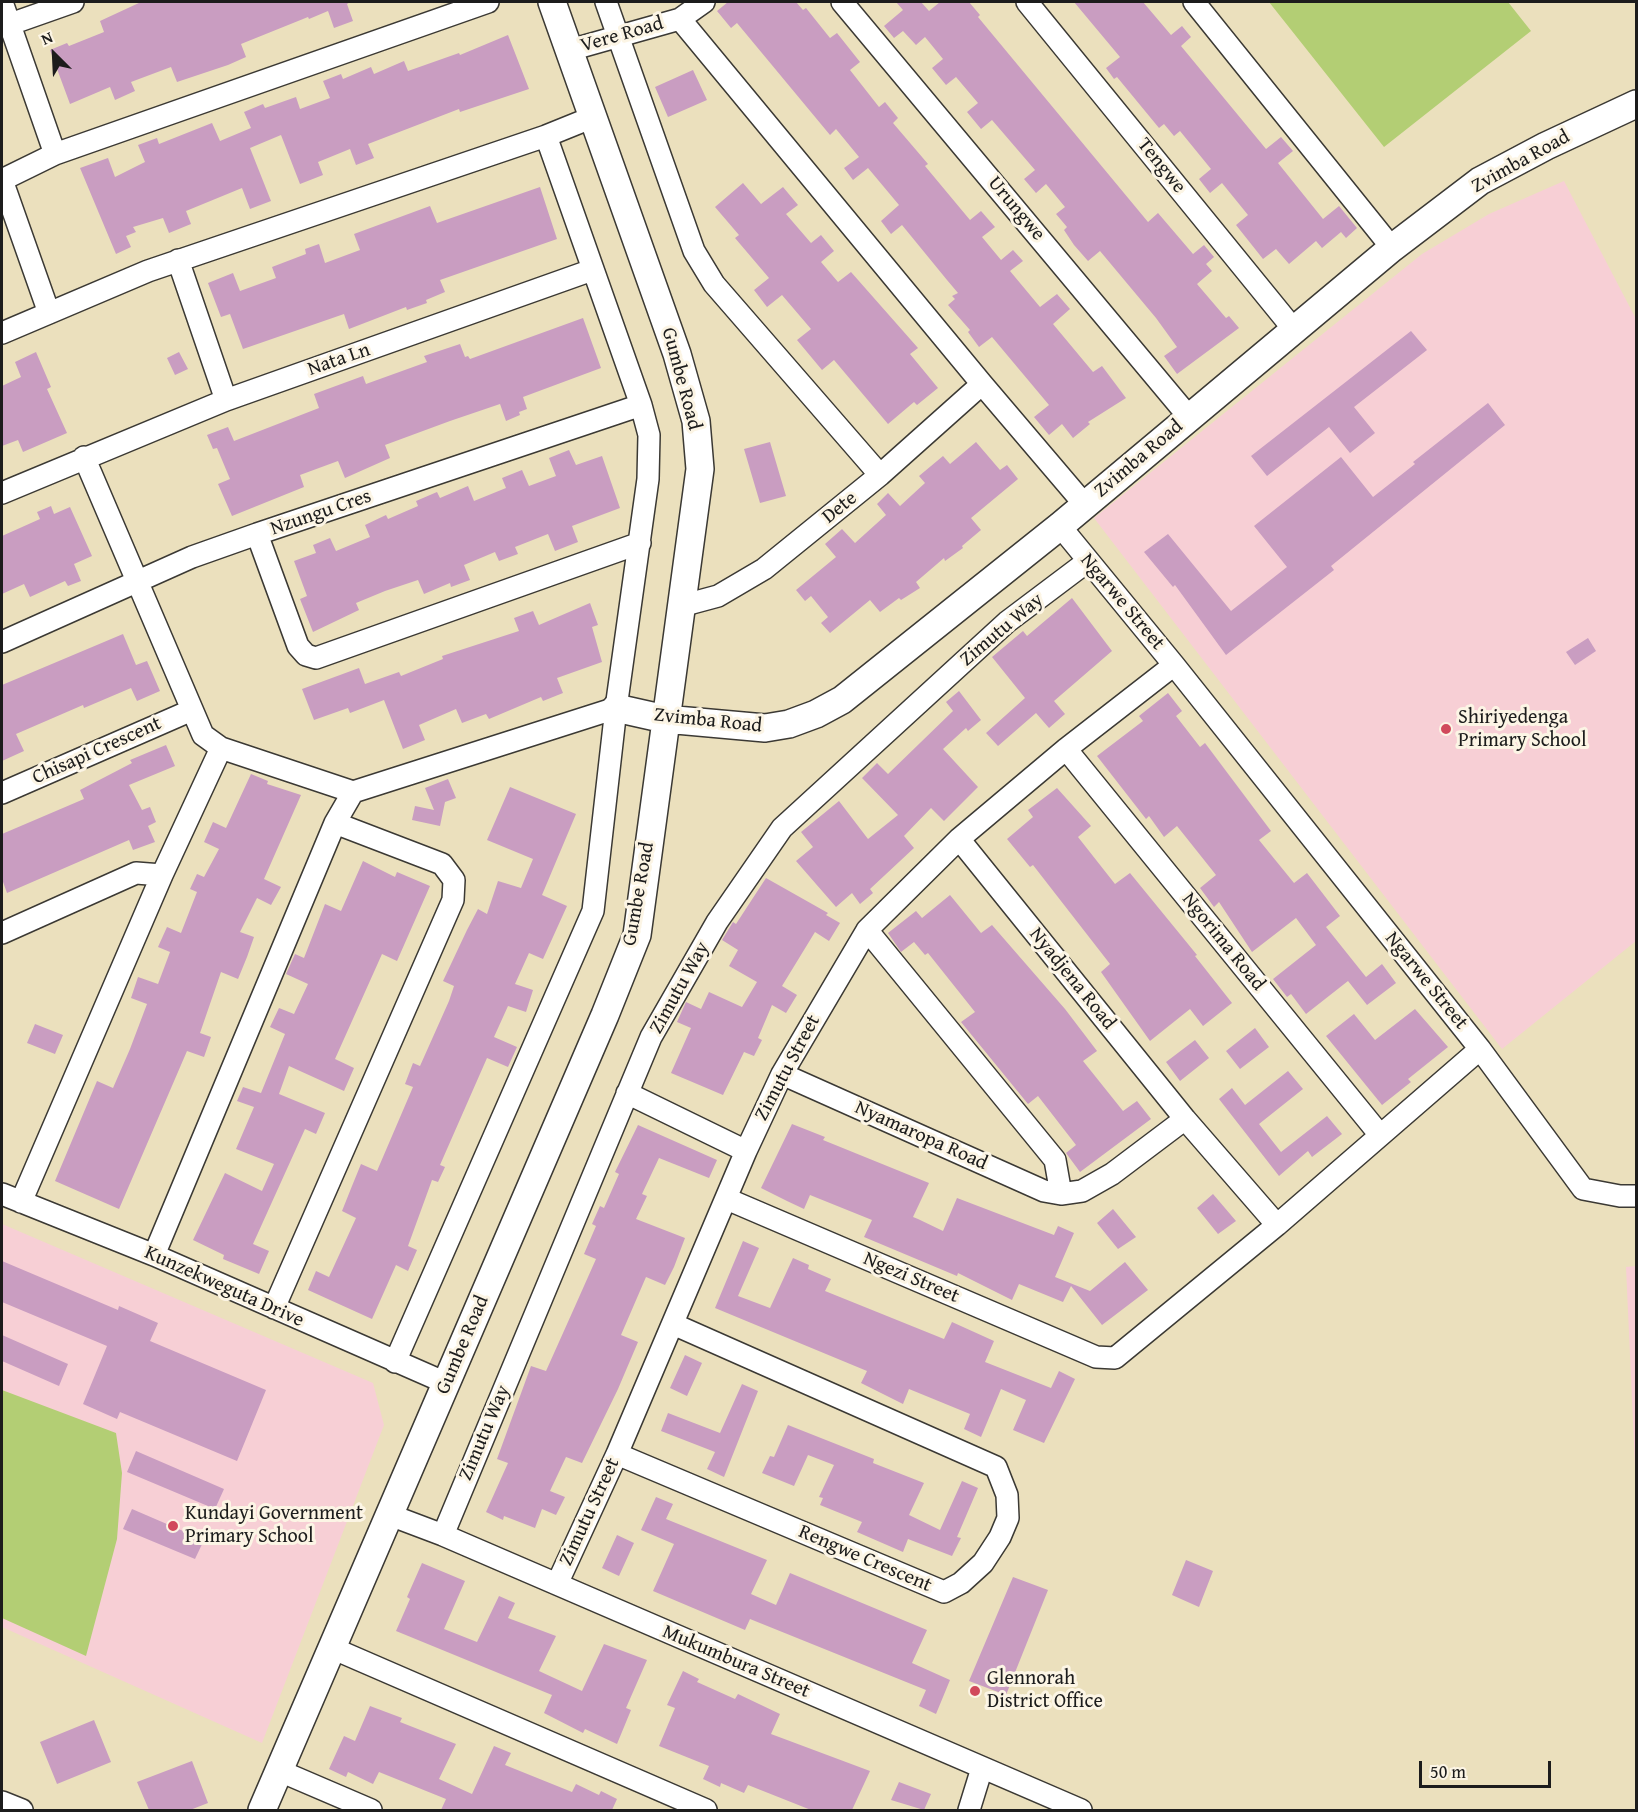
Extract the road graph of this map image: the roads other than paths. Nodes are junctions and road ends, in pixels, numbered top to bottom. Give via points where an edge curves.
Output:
1 (2, 2) edge
2 (74, 2) edge
3 (488, 2) edge
4 (552, 2) edge
5 (606, 2) edge
6 (704, 2) edge
7 (843, 2) edge
8 (1027, 2) edge
9 (1194, 2) edge
10 (680, 19) junction
11 (6, 26) edge
12 (618, 36) junction
13 (570, 50) junction
14 (1636, 104) edge
15 (593, 117) junction
16 (546, 136) junction
17 (55, 154) junction
18 (1392, 248) junction
19 (178, 260) junction
20 (592, 270) junction
21 (49, 313) junction
22 (1295, 331) junction
23 (2, 333) edge
24 (982, 384) junction
25 (226, 400) junction
26 (641, 405) junction
27 (1189, 417) junction
28 (84, 457) junction
29 (880, 475) junction
30 (2, 493) edge
31 (1084, 505) junction
32 (1060, 526) junction
33 (256, 534) junction
34 (640, 543) junction
35 (1088, 561) junction
36 (139, 583) junction
37 (681, 606) junction
38 (2, 642) edge
39 (1174, 664) junction
40 (616, 708) junction
41 (192, 710) junction
42 (665, 719) junction
43 (221, 748) junction
44 (1066, 749) junction
45 (353, 792) junction
46 (2, 793) edge
47 (335, 823) junction
48 (959, 839) junction
49 (162, 875) junction
50 (867, 930) junction
51 (2, 933) edge
52 (1480, 1048) junction
53 (782, 1074) junction
54 (627, 1093) junction
55 (1185, 1119) junction
56 (1380, 1135) junction
57 (746, 1151) junction
58 (2, 1194) edge
59 (1061, 1194) junction
60 (1636, 1196) edge
61 (727, 1199) junction
62 (21, 1202) junction
63 (1277, 1225) junction
64 (154, 1255) junction
65 (274, 1308) junction
66 (673, 1324) junction
67 (1096, 1357) joint
68 (395, 1362) junction
69 (446, 1383) junction
70 (617, 1454) junction
71 (390, 1515) junction
72 (443, 1535) junction
73 (557, 1584) junction
74 (332, 1648) junction
75 (982, 1768) junction
76 (280, 1771) junction
77 (2, 1802) edge
78 (22, 1810) edge
79 (262, 1810) edge
80 (370, 1810) edge
81 (706, 1810) edge
82 (969, 1810) edge
83 (1081, 1810) edge

1 - 11 street
2 - 11 street
3 - 17 street
4 - 13 street, Gumbe Road
5 - 12 street
6 - 10 street, Vere Road
7 - 27 street, Urungwe
8 - 22 street, Tengwe
9 - 18 street
10 - 12 street, Vere Road
10 - 24 street
11 - 17 street
12 - 13 street, Vere Road
12 - 29 street via 694,251 714,284
13 - 15 street, Gumbe Road
14 - 18 street, Zvimba Road via 1480,181
15 - 16 street
15 - 37 street, Gumbe Road via 677,354 696,421 700,469
16 - 19 street
16 - 20 street
17 - 21 street via 2,180
18 - 22 street, Zvimba Road
19 - 21 street
19 - 25 street
20 - 25 street, Nata Ln
20 - 26 street
21 - 23 street
22 - 27 street, Zvimba Road
24 - 29 street, Dete
24 - 31 street
25 - 28 street, Nata Ln
26 - 33 street, Nzungu Cres
26 - 34 street via 649,435 649,457
27 - 31 street, Zvimba Road
28 - 30 street, Nata Ln
28 - 36 street
29 - 37 street, Dete via 764,569 718,596
31 - 32 street, Zvimba Road
32 - 35 street, Ngarwe Street
32 - 42 street, Zvimba Road via 842,700 816,714 765,728
33 - 34 street, Nzungu Cres via 298,646 306,655 316,658
33 - 36 street via 192,556
34 - 40 street
35 - 39 street, Ngarwe Street
35 - 54 street, Zimutu Way via 1007,622 782,828 717,922 651,1037
36 - 38 street
36 - 41 street
37 - 42 street, Gumbe Road
39 - 44 street, Zimutu Street
39 - 52 street, Ngarwe Street
40 - 42 street, Zvimba Road
40 - 45 street
40 - 68 street via 593,911
41 - 43 street via 202,735
41 - 46 street, Chisapi Crescent
42 - 69 street, Gumbe Road via 637,935
43 - 45 street
43 - 49 street
44 - 48 street, Zimutu Street
44 - 56 street, Ngorima Road
45 - 47 street
47 - 64 street
47 - 65 street via 442,864 454,880 453,900
48 - 50 street, Zimutu Street
48 - 55 street, Nyadjena Road
49 - 51 street via 136,873
49 - 62 street
50 - 53 street, Zimutu Street
50 - 59 street via 1055,1160
52 - 56 street, Ngarwe Street
52 - 60 street via 1583,1189
53 - 57 street, Zimutu Street
53 - 59 street, Nyamaropa Road via 1044,1191
54 - 57 street
54 - 72 street, Zimutu Way
55 - 59 street via 1112,1174 1082,1191
55 - 63 street, Nyadjena Road
56 - 63 street, Ngarwe Street
57 - 61 street, Zimutu Street
58 - 62 street, Kunzekweguta Drive
61 - 66 street, Zimutu Street
61 - 67 street, Ngezi Street
62 - 64 street, Kunzekweguta Drive
63 - 67 street, Ngarwe Street via 1115,1358
64 - 65 street, Kunzekweguta Drive
65 - 68 street, Kunzekweguta Drive
66 - 70 street, Zimutu Street
66 - 70 street, Rengwe Crescent via 996,1467 1008,1506 1000,1537 983,1563 944,1592
68 - 69 street, Kunzekweguta Drive
69 - 71 street, Gumbe Road
70 - 73 street, Zimutu Street
71 - 72 street, Mukumbura Street
71 - 74 street, Gumbe Road
72 - 73 street, Mukumbura Street
73 - 75 street, Mukumbura Street
74 - 76 street, Gumbe Road
74 - 81 street
75 - 82 street
75 - 83 street, Mukumbura Street
76 - 79 street, Gumbe Road
76 - 80 street
77 - 78 street

